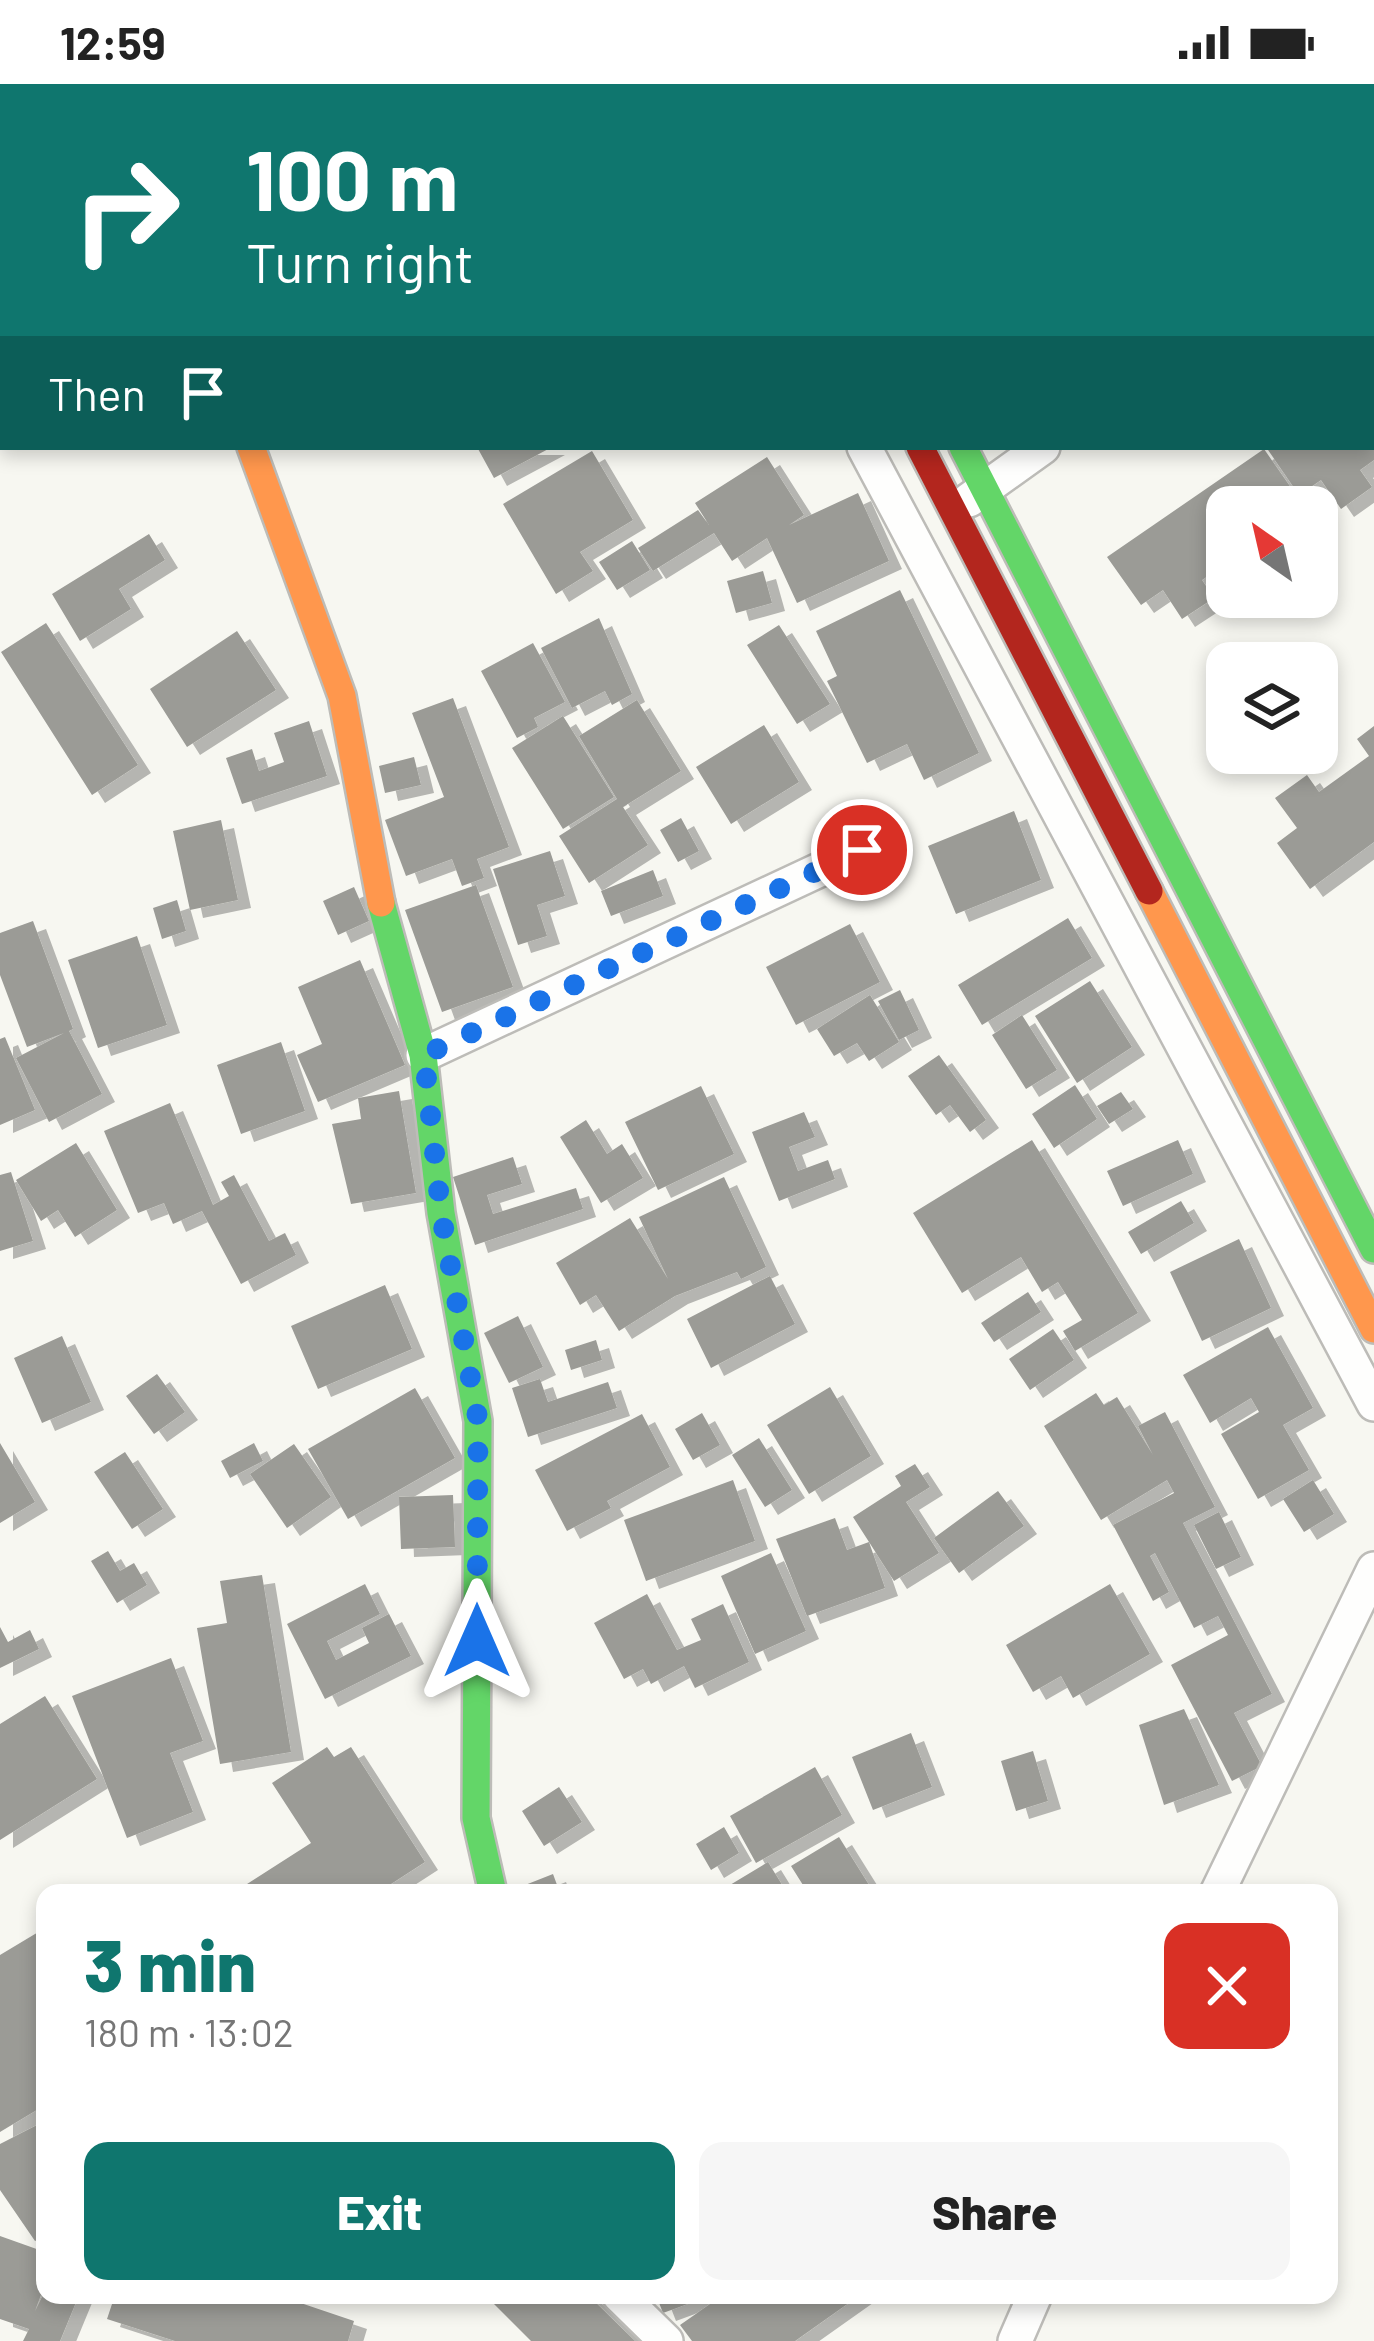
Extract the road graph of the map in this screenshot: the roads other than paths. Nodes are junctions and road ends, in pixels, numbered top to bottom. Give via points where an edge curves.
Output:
1 (252, 450) edge
2 (866, 450) edge
3 (922, 450) edge
4 (965, 450) edge
5 (1039, 450) edge
6 (985, 489) junction
7 (953, 512) junction
8 (862, 850) dead end
9 (424, 1055) junction
10 (1374, 1249) edge
11 (1374, 1329) edge
12 (1374, 1404) edge
13 (1374, 1569) edge
14 (491, 1884) edge
15 (1221, 1884) edge
16 (628, 2304) edge
17 (1031, 2304) edge
18 (666, 2341) edge
19 (1015, 2341) edge

1 - 9 street via 342,697 386,932
2 - 12 street
3 - 7 street
4 - 6 street
5 - 6 street
6 - 7 street
6 - 10 street
7 - 11 street
8 - 9 street
9 - 14 street via 441,1213 478,1420 476,1818
13 - 15 street
16 - 18 street
17 - 19 street

